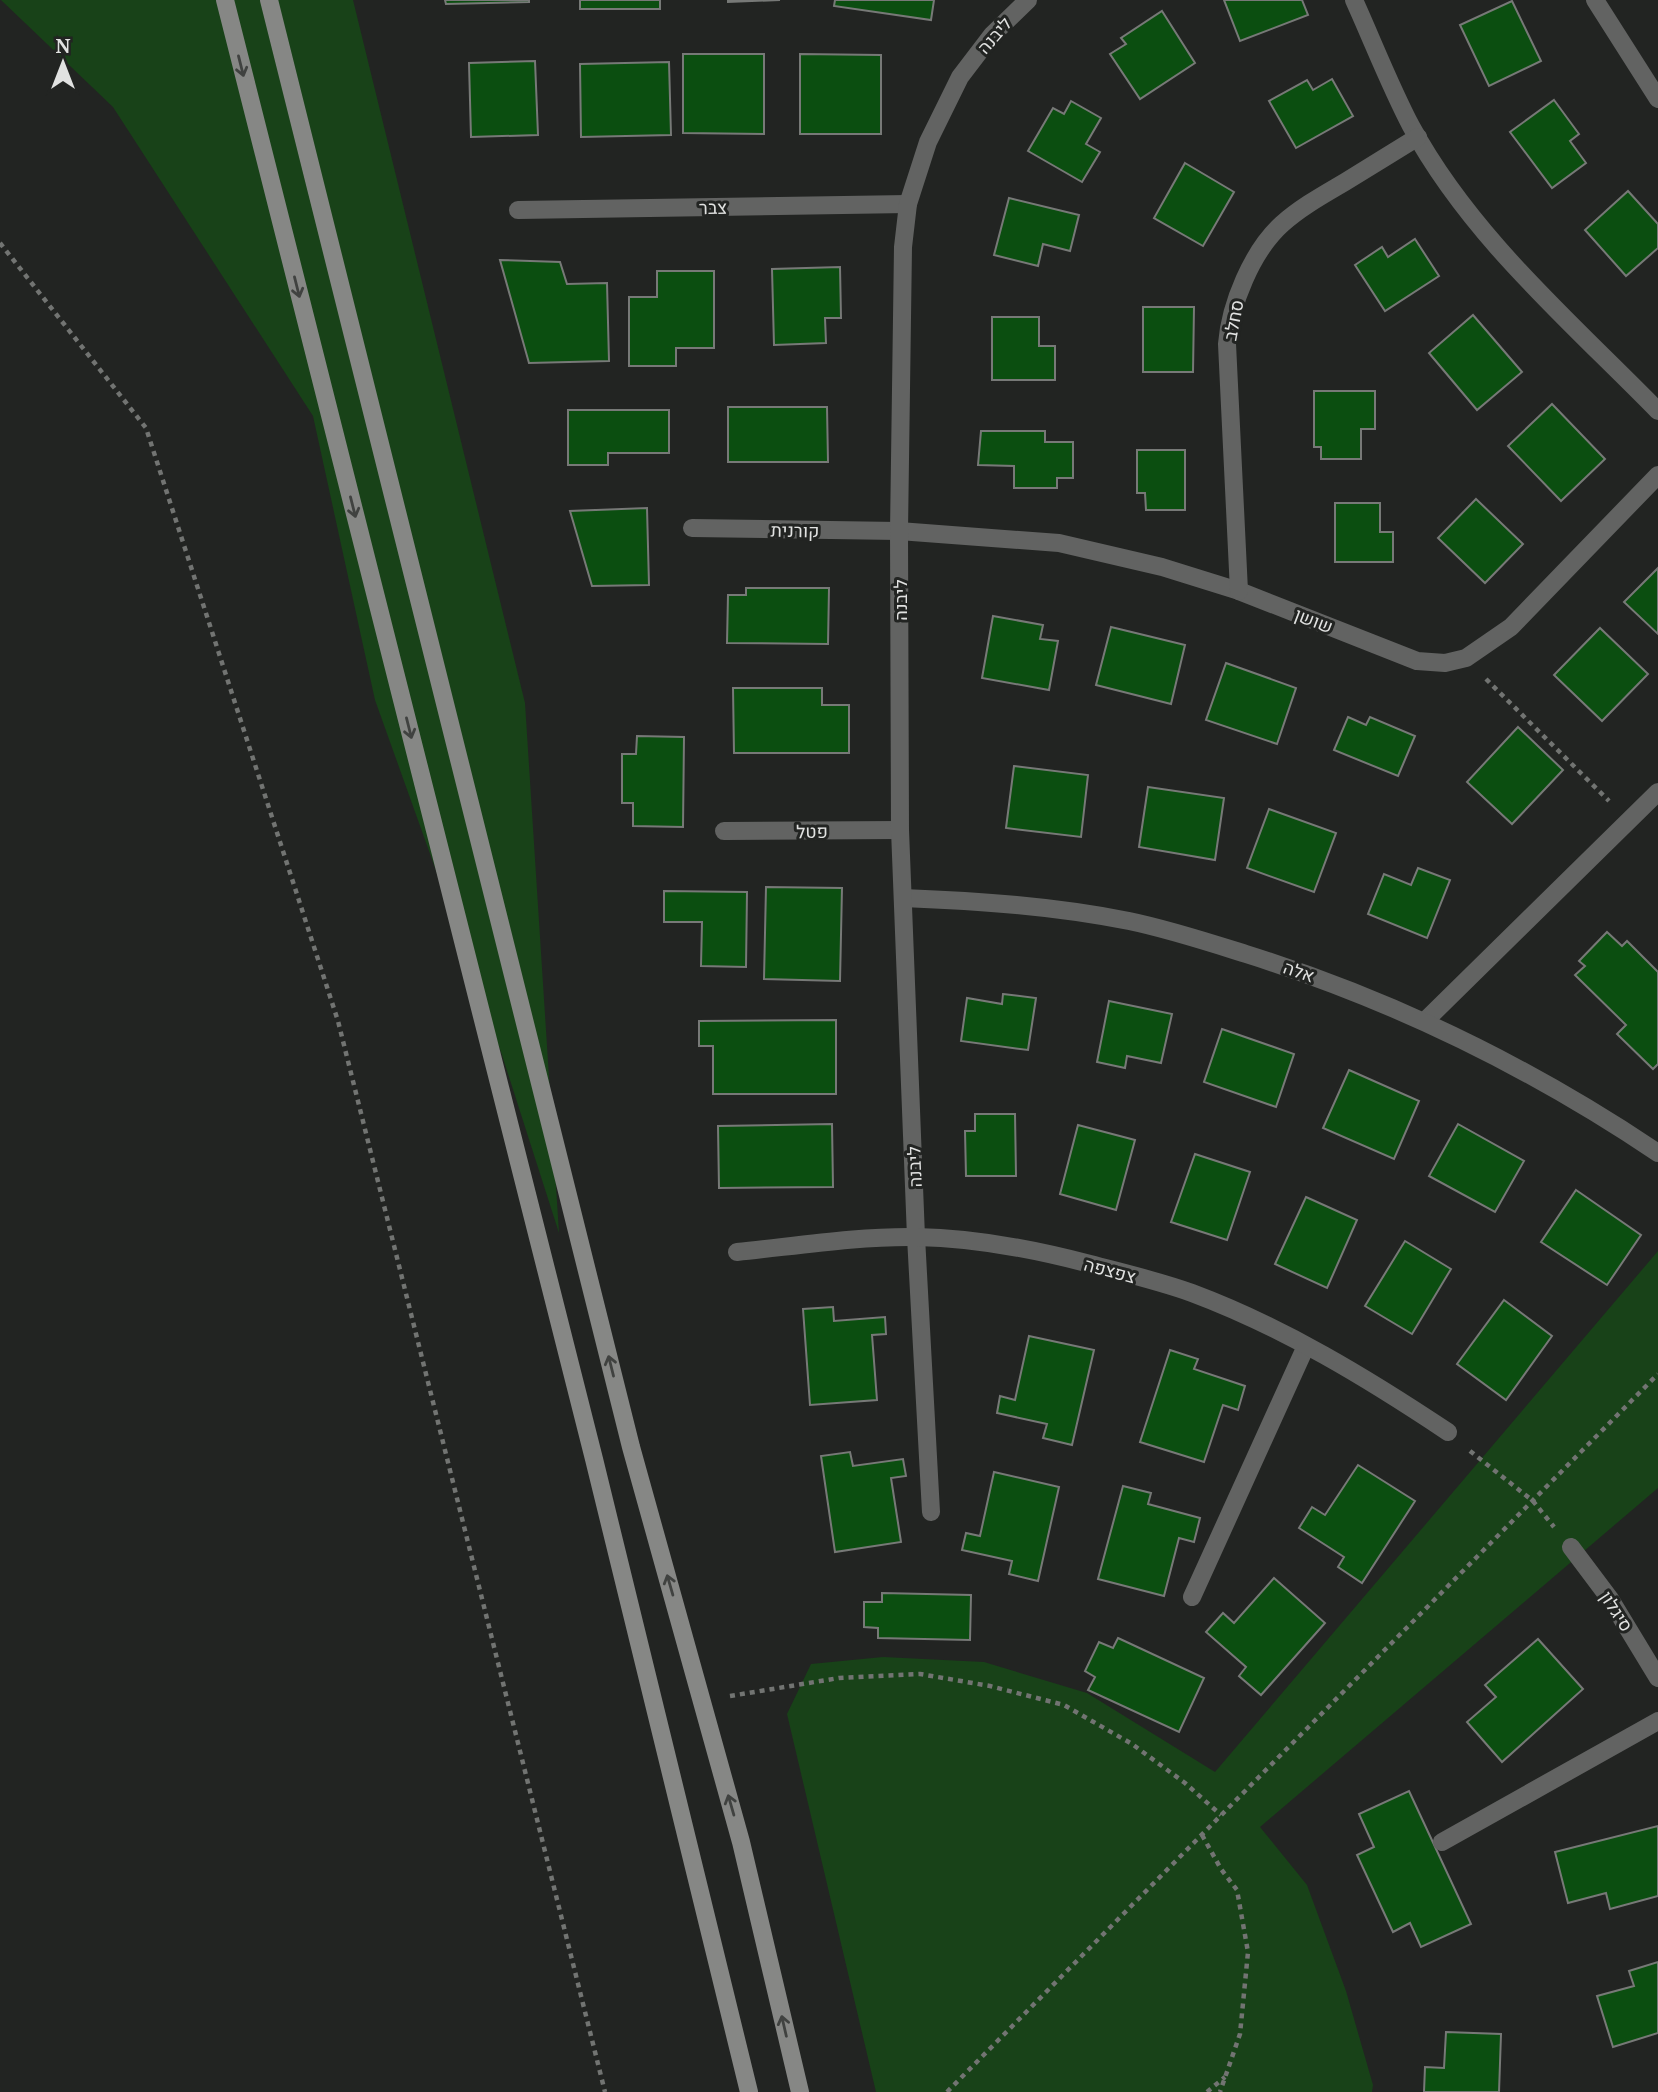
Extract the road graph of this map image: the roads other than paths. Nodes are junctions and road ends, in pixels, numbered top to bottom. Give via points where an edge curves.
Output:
1 (225, 0) edge
2 (269, 0) edge
3 (1028, 0) edge
4 (1354, 0) edge
5 (1595, 0) edge
6 (1658, 99) edge
7 (1418, 137) junction
8 (908, 204) junction
9 (518, 210) dead end
10 (1658, 411) edge
11 (1658, 475) edge
12 (692, 528) dead end
13 (899, 531) junction
14 (1239, 591) junction
15 (1658, 792) edge
16 (900, 830) junction
17 (723, 831) dead end
18 (903, 898) junction
19 (1425, 1021) junction
20 (1658, 1153) edge
21 (916, 1237) junction
22 (737, 1252) dead end
23 (1306, 1346) junction
24 (1447, 1432) road end
25 (931, 1512) dead end
26 (1571, 1547) road end
27 (1192, 1597) dead end
28 (1658, 1678) edge
29 (1658, 1721) edge
30 (1442, 1842) dead end
31 (749, 2092) edge
32 (800, 2092) edge

1 -> 31 main road
32 -> 2 main road via 741,1842 631,1447
3 - 8 street, ליבנה via 992,35 960,77 928,142
4 - 7 street
5 - 6 street
7 - 10 street via 1506,256
7 - 14 street, סחלב via 1280,225 1239,292 1227,344
8 - 9 street, צבר
8 - 13 street, ליבנה via 900,297
11 - 14 street, שושן via 1511,627 1466,658 1445,663 1417,661
12 - 13 street, קורנית
13 - 14 street, שושן via 1059,543
13 - 16 street, ליבנה
15 - 19 street
16 - 17 street, פטל
16 - 18 street, ליבנה
18 - 19 street, אלה via 981,901 1130,921 1298,970
18 - 21 street, ליבנה
19 - 20 street, אלה via 1544,1081
21 - 22 street, צפצפה
21 - 23 street, צפצפה via 1012,1246 1133,1275 1248,1316
21 - 25 street, ליבנה
23 - 24 street, צפצפה via 1381,1387
23 - 27 street
26 - 28 street, סיגלון via 1610,1599
29 - 30 street

